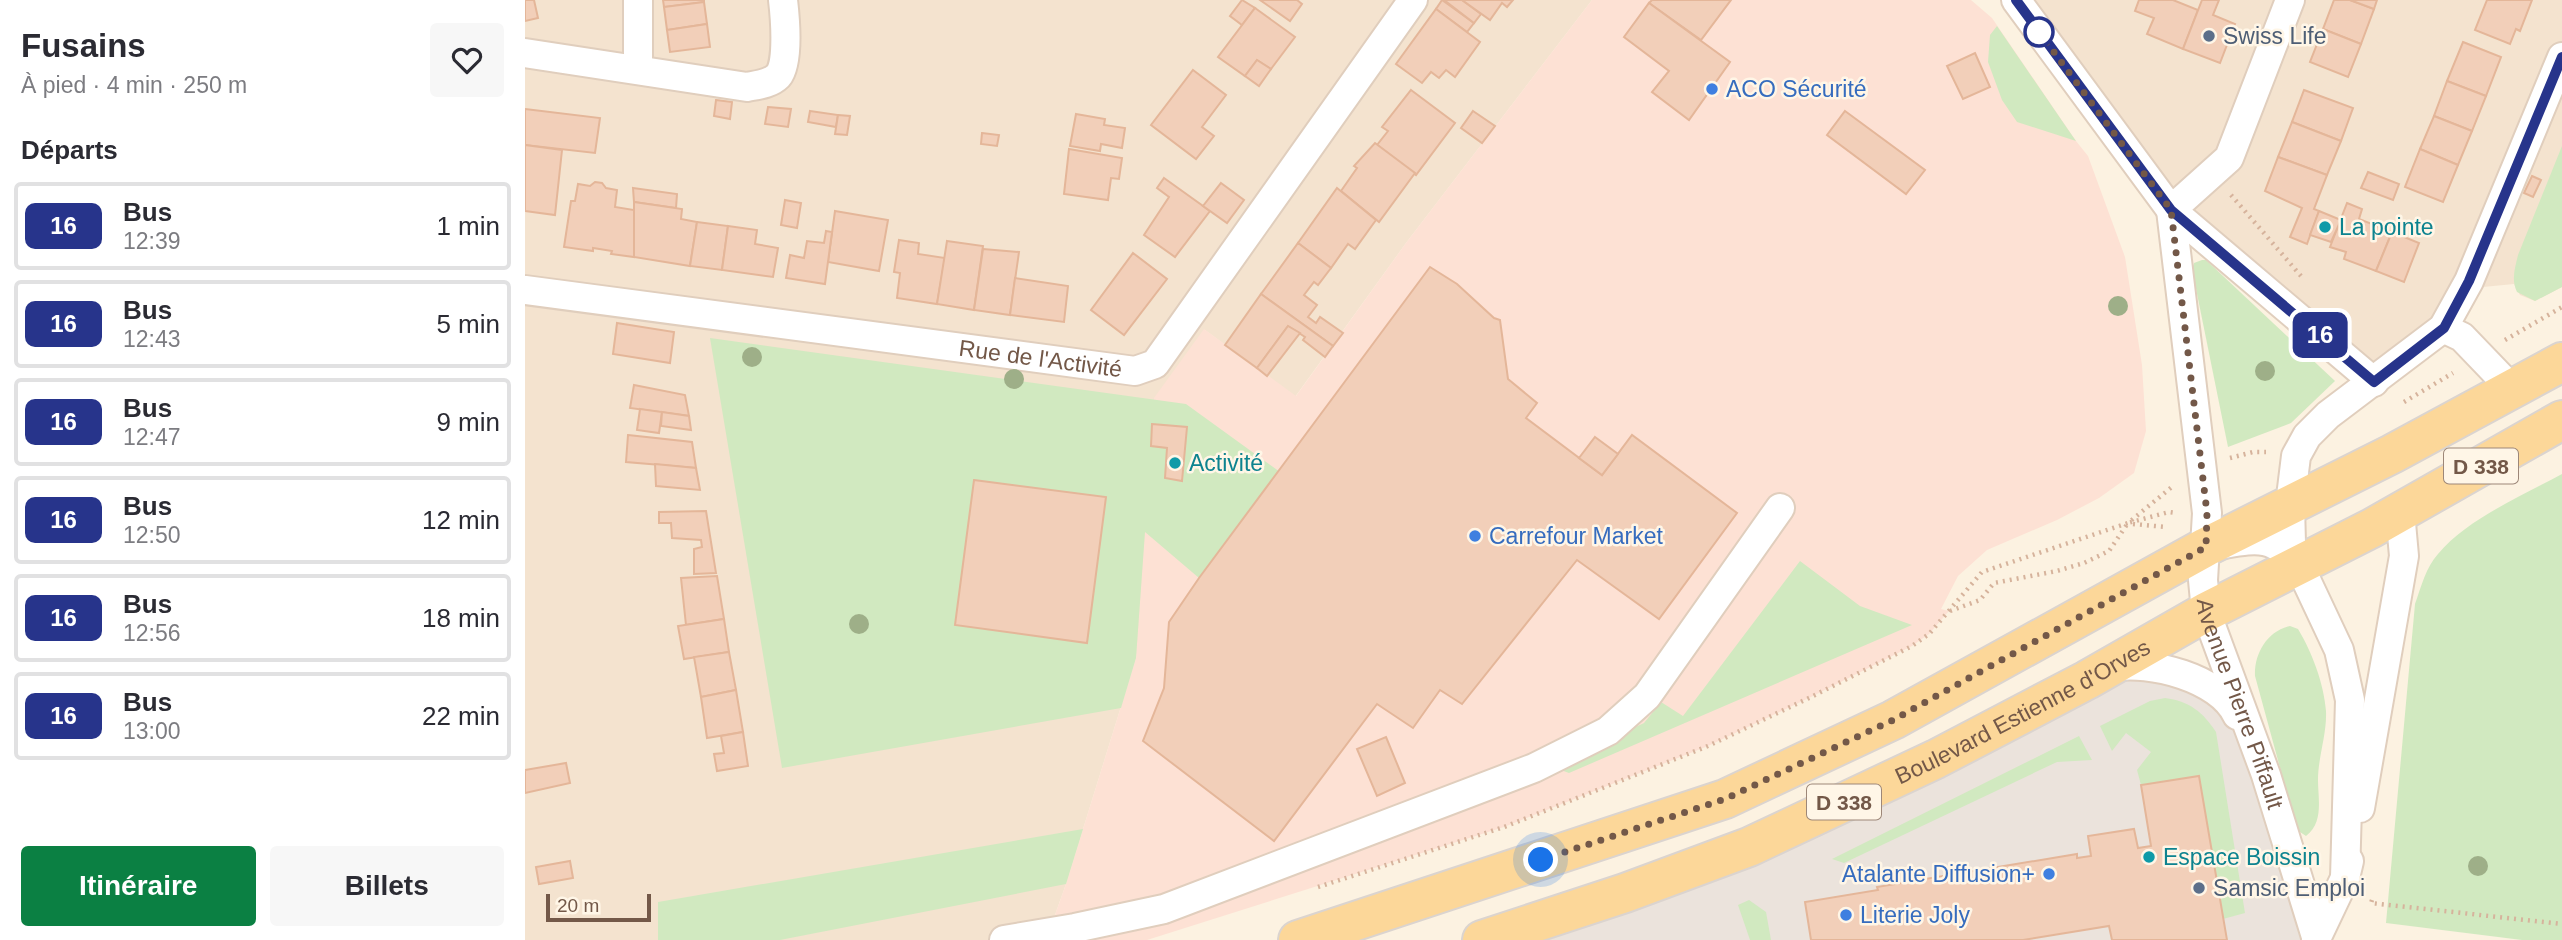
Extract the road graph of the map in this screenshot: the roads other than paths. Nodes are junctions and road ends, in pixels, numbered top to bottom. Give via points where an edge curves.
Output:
1 (638, 0) edge
2 (783, 0) edge
3 (1413, 0) edge
4 (2016, 0) edge
5 (2290, 0) edge
6 (525, 53) edge
7 (2562, 57) edge
8 (638, 69) junction
9 (2171, 210) junction
10 (525, 290) edge
11 (2444, 328) junction
12 (2562, 362) edge
13 (2374, 382) junction
14 (2512, 389) junction
15 (2562, 420) edge
16 (1780, 508) dead end
17 (2290, 509) junction
18 (2400, 512) junction
19 (2206, 547) junction
20 (2288, 556) junction
21 (2206, 612) junction
22 (2108, 668) junction
23 (2266, 775) junction
24 (2345, 878) junction
25 (1004, 940) edge
26 (1298, 940) edge
27 (1482, 940) edge
28 (2316, 940) edge

1 - 8 street
2 - 8 street via 784,61 772,80 747,87
3 - 10 street, Rue de l'Activité via 1155,364 1135,371
4 - 9 street
5 - 9 street via 2229,158
6 - 8 street
7 - 11 street via 2469,281
9 - 13 street
9 - 19 street, Avenue Pierre Piffault via 2207,513
11 - 13 street, Avenue Pierre Piffault
11 - 14 street via 2462,337
12 - 14 main road, D 338
13 - 17 street, Avenue Pierre Piffault via 2307,436 2295,456
14 - 17 main road, D 338
15 - 18 main road, Boulevard Estienne d'Orves / D 338
16 - 25 street via 1647,696 1608,731 1582,746 1164,909
17 - 19 main road, D 338
17 - 20 street, Avenue Pierre Piffault
18 - 20 main road, Boulevard Estienne d'Orves / D 338
18 - 24 street, Avenue Pierre Piffault via 2404,556
19 - 20 street via 2262,540 2272,542
19 - 21 street, Avenue Pierre Piffault
19 - 26 main road, D 338 via 1893,720 1725,799
20 - 21 main road, Boulevard Estienne d'Orves / D 338
20 - 24 street, Avenue Pierre Piffault via 2339,650 2350,699
21 - 22 main road, Boulevard Estienne d'Orves / D 338
21 - 23 street, Avenue Pierre Piffault
22 - 23 street via 2143,665 2215,691 2234,709
22 - 27 main road, Boulevard Estienne d'Orves / D 338 via 1936,759 1749,847
23 - 28 street, Avenue Pierre Piffault
24 - 28 street, Avenue Pierre Piffault

